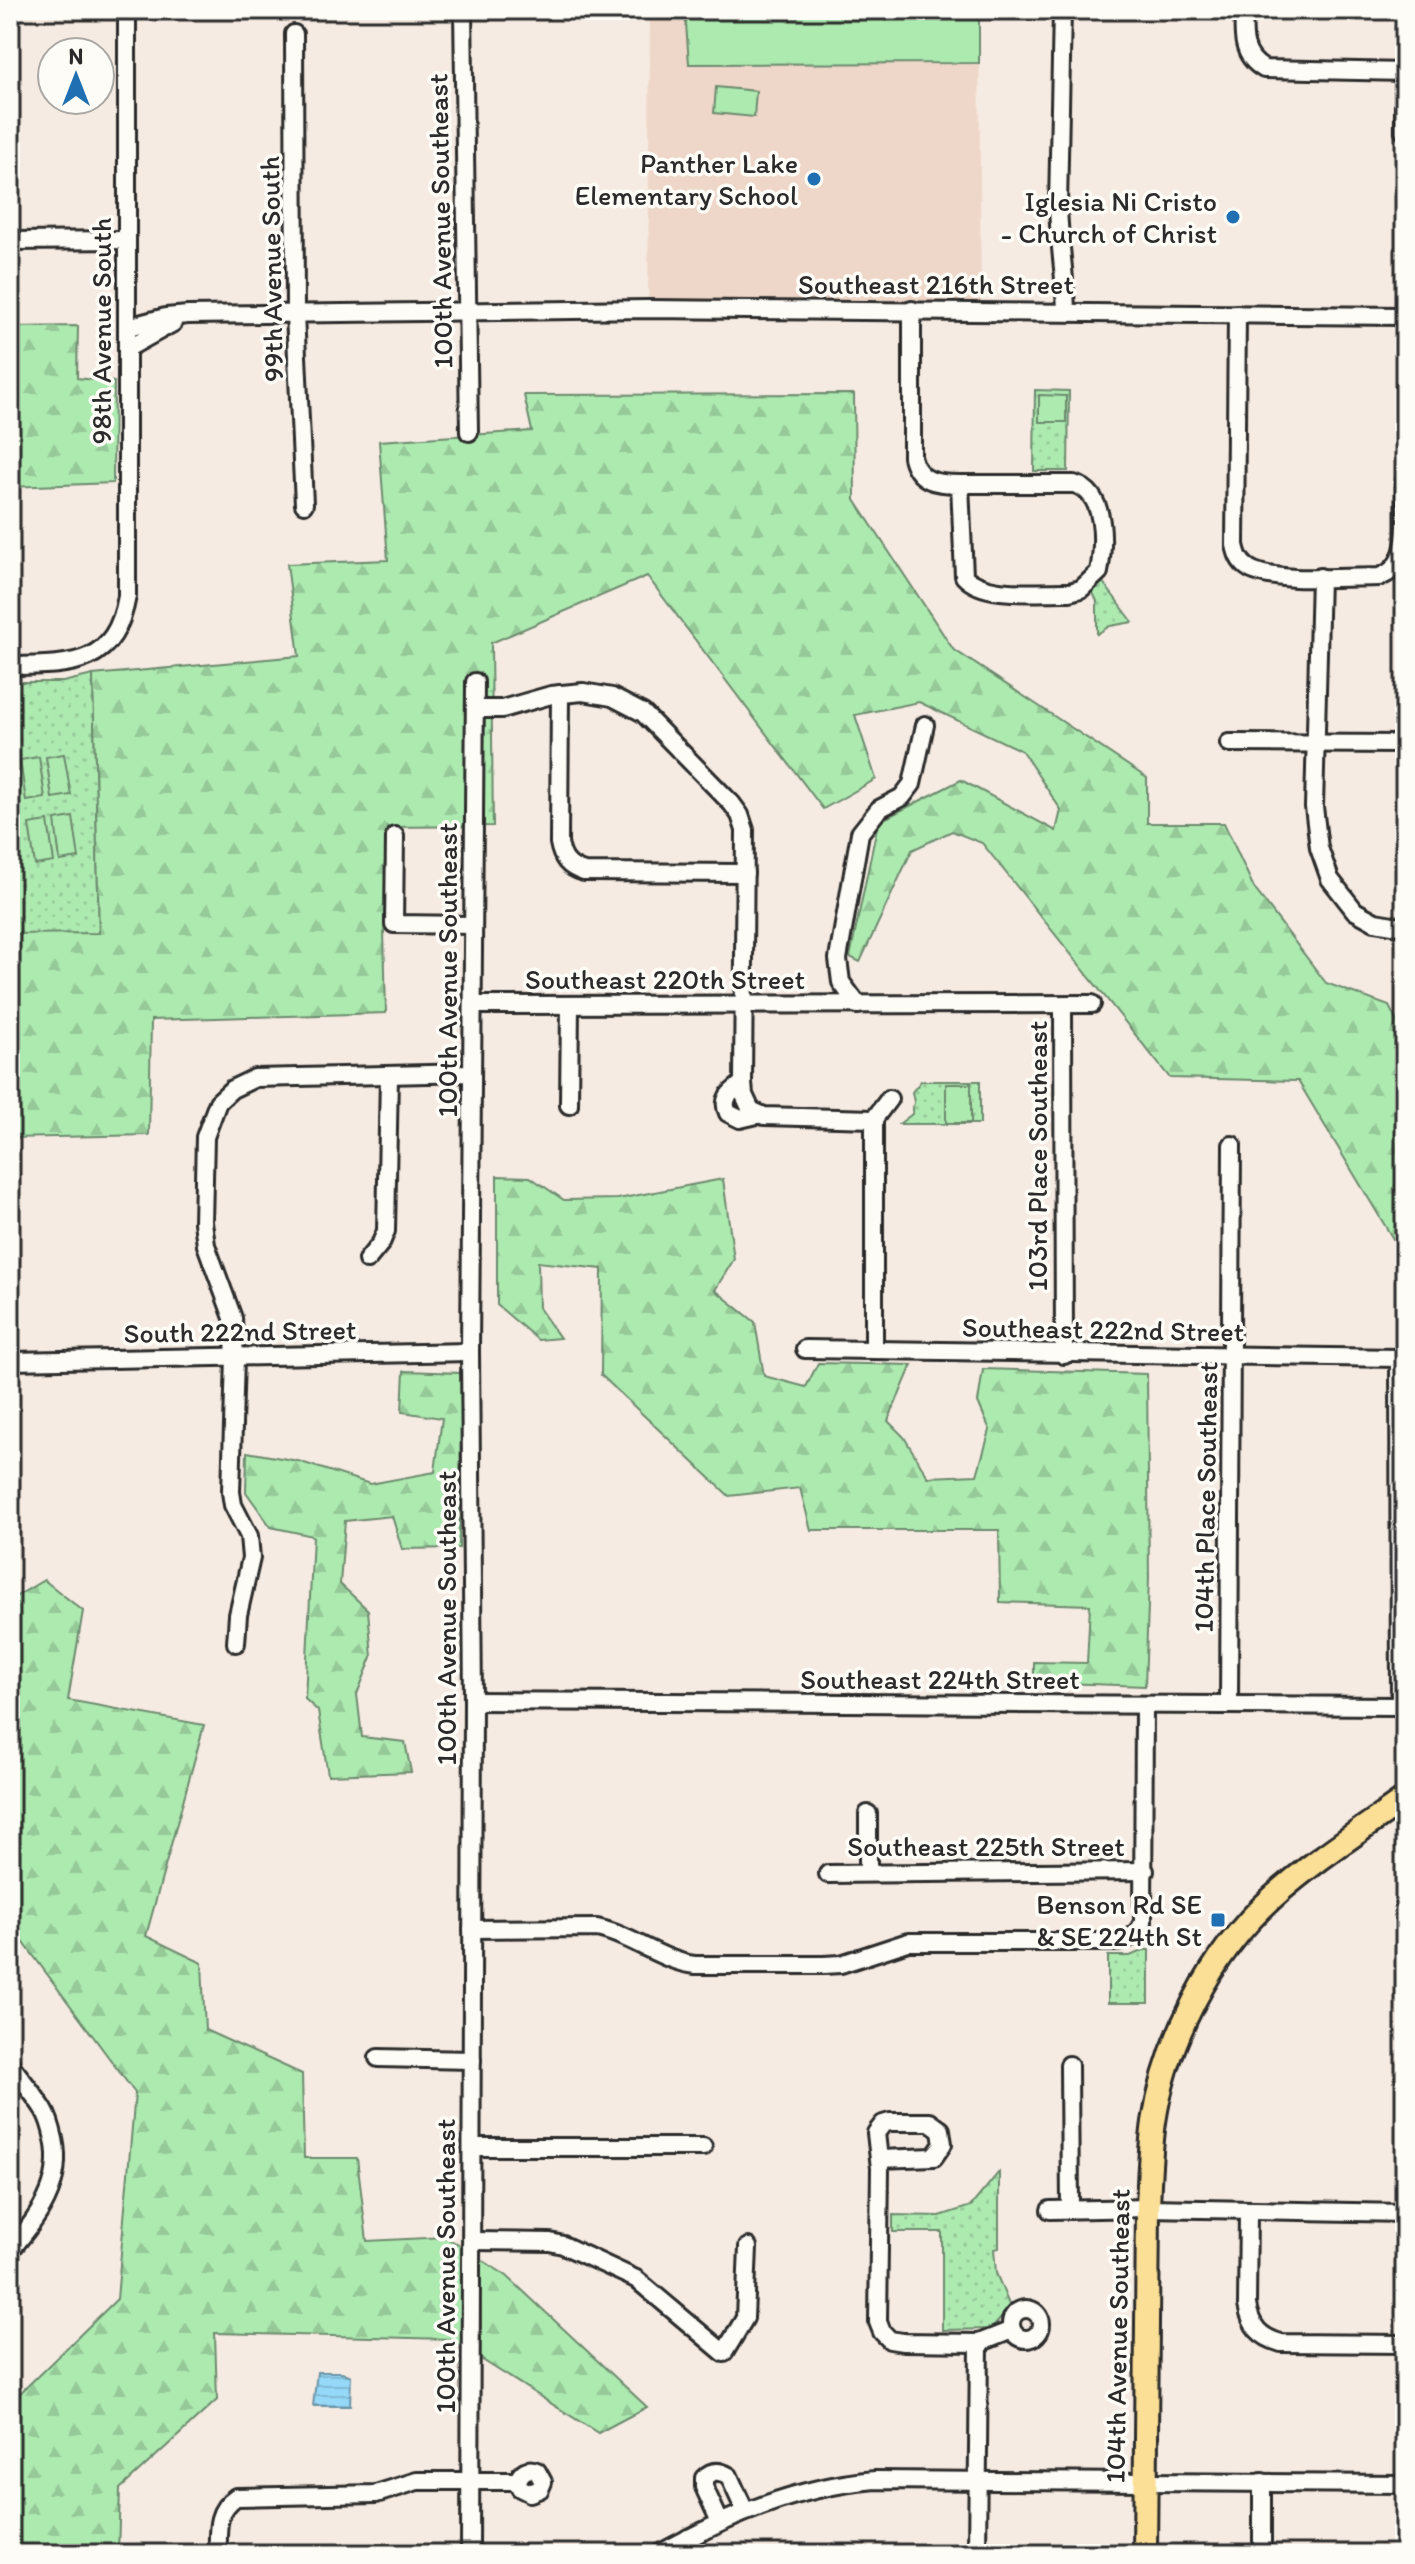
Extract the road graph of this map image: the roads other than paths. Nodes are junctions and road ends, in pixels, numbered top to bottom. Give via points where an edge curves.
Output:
1 (127, 10) edge
2 (463, 10) edge
3 (1062, 10) edge
4 (1244, 10) edge
5 (1405, 29) edge
6 (294, 34) dead end
7 (1405, 72) edge
8 (1404, 131) edge
9 (127, 240) junction
10 (10, 241) edge
11 (912, 310) junction
12 (466, 311) junction
13 (1066, 311) junction
14 (295, 314) junction
15 (1237, 314) junction
16 (218, 315) junction
17 (1405, 316) edge
18 (128, 327) junction
19 (128, 348) junction
20 (469, 432) dead end
21 (1405, 481) edge
22 (960, 484) junction
23 (304, 504) dead end
24 (1320, 577) junction
25 (10, 666) edge
26 (475, 682) dead end
27 (560, 694) junction
28 (475, 709) junction
29 (925, 725) dead end
30 (1229, 743) dead end
31 (1316, 743) junction
32 (1405, 744) edge
33 (395, 836) dead end
34 (745, 873) junction
35 (473, 925) junction
36 (1405, 927) edge
37 (1092, 1004) dead end
38 (473, 1005) junction
39 (570, 1005) junction
40 (744, 1005) junction
41 (858, 1005) junction
42 (1063, 1006) junction
43 (472, 1073) junction
44 (389, 1076) junction
45 (889, 1099) dead end
46 (569, 1105) dead end
47 (874, 1119) junction
48 (1232, 1145) dead end
49 (367, 1260) dead end
50 (805, 1349) dead end
51 (874, 1350) junction
52 (470, 1352) junction
53 (1064, 1355) junction
54 (1232, 1357) junction
55 (235, 1358) junction
56 (10, 1361) edge
57 (236, 1643) dead end
58 (473, 1701) junction
59 (1229, 1705) junction
60 (1144, 1706) junction
61 (1402, 1708) edge
62 (1405, 1799) edge
63 (868, 1814) dead end
64 (1145, 1871) junction
65 (868, 1873) junction
66 (828, 1874) dead end
67 (472, 1929) junction
68 (378, 2058) dead end
69 (472, 2060) junction
70 (10, 2064) edge
71 (1069, 2065) dead end
72 (472, 2147) junction
73 (703, 2147) dead end
74 (879, 2159) dead end
75 (1148, 2208) junction
76 (1050, 2210) dead end
77 (1070, 2210) junction
78 (1248, 2212) junction
79 (1405, 2213) edge
80 (472, 2241) junction
81 (748, 2247) dead end
82 (10, 2251) edge
83 (1012, 2330) dead end
84 (979, 2343) junction
85 (1405, 2344) edge
86 (470, 2480) junction
87 (518, 2481) dead end
88 (978, 2481) junction
89 (1145, 2482) junction
90 (1262, 2482) junction
91 (1405, 2484) edge
92 (745, 2511) junction
93 (720, 2522) junction
94 (688, 2538) junction
95 (218, 2554) edge
96 (470, 2554) edge
97 (659, 2554) edge
98 (696, 2554) edge
99 (977, 2554) edge
100 (1145, 2554) edge
101 (1262, 2554) edge

1 - 9 street, 98th Avenue South
2 - 12 street, 100th Avenue Southeast
3 - 13 street via 1058,206
4 - 7 street via 1246,52 1264,69
5 - 7 street
6 - 14 street, 99th Avenue South
7 - 8 street
9 - 10 street
9 - 18 street, 98th Avenue South
11 - 12 street, Southeast 216th Street
11 - 13 street, Southeast 216th Street
11 - 22 street via 915,468 931,482
12 - 14 street, Southeast 216th Street
12 - 20 street, 100th Avenue Southeast
13 - 15 street, Southeast 216th Street
14 - 16 street, Southeast 216th Street
14 - 23 street, 99th Avenue South
15 - 17 street, Southeast 216th Street
15 - 24 street via 1238,557 1247,568 1269,576
16 - 18 street via 166,317
16 - 19 street via 170,324
18 - 19 street, 98th Avenue South
19 - 25 street, 98th Avenue South via 125,612 117,631 93,656
21 - 24 street via 1404,545 1397,567 1379,577
22 - 22 street via 1074,484 1088,491 1099,507 1099,572 1077,591 994,591 975,586 962,569
24 - 31 street
26 - 28 street, 100th Avenue Southeast
27 - 28 street via 502,709
27 - 34 street via 599,694 635,706 740,815
27 - 34 street via 559,843 573,869
28 - 35 street, 100th Avenue Southeast
29 - 41 street, Southeast 220th Street via 912,784 902,797 879,809 860,833 838,959 839,978
30 - 31 street
31 - 32 street
31 - 36 street via 1316,829 1330,879 1355,911 1375,922
33 - 35 street via 394,924
34 - 40 street
35 - 38 street, 100th Avenue Southeast
37 - 42 street, Southeast 220th Street
38 - 39 street, Southeast 220th Street
38 - 43 street, 100th Avenue Southeast
39 - 40 street, Southeast 220th Street
39 - 46 street
40 - 41 street, Southeast 220th Street
40 - 47 street via 743,1083 752,1110
41 - 42 street, Southeast 220th Street
42 - 53 street, 103rd Place Southeast
43 - 44 street
43 - 52 street, 100th Avenue Southeast
44 - 49 street via 386,1231
44 - 55 street via 255,1078 218,1102 205,1137 203,1222 206,1245 232,1310
45 - 47 street
47 - 51 street
48 - 54 street, 104th Place Southeast
50 - 51 street, Southeast 222nd Street
51 - 53 street, Southeast 222nd Street
52 - 55 street, South 222nd Street
52 - 58 street, 100th Avenue Southeast
53 - 54 street, Southeast 222nd Street
54 - 59 street, 104th Place Southeast
54 - 61 street, Southeast 222nd Street via 1399,1358
55 - 56 street, South 222nd Street
55 - 57 street via 231,1492 249,1536 251,1558
58 - 60 street, Southeast 224th Street
58 - 67 street, 100th Avenue Southeast
59 - 60 street, Southeast 224th Street
59 - 61 street, Southeast 224th Street
60 - 64 street
62 - 75 main road, 104th Avenue Southeast via 1269,1900 1206,1980 1162,2083
63 - 65 street
64 - 65 street, Southeast 225th Street
64 - 67 street via 1143,1922 1133,1936 1118,1942 908,1942 841,1964 709,1965 676,1961 597,1928
65 - 66 street, Southeast 225th Street
67 - 69 street, 100th Avenue Southeast
68 - 69 street
69 - 72 street, 100th Avenue Southeast
70 - 82 street via 46,2112 56,2167 45,2205
71 - 77 street
72 - 73 street
72 - 80 street, 100th Avenue Southeast
74 - 84 street via 882,2332 903,2342
75 - 77 street
75 - 78 street
75 - 89 main road, 104th Avenue Southeast
76 - 77 street
78 - 79 street
78 - 85 street via 1247,2305 1255,2328 1266,2338 1281,2343
80 - 81 street via 563,2245 636,2279 724,2353 745,2318
80 - 86 street, 100th Avenue Southeast
83 - 84 street
84 - 88 street
86 - 87 street
86 - 95 street via 410,2482 376,2494 244,2495 227,2503 218,2519
86 - 96 street, 100th Avenue Southeast
88 - 89 street
88 - 92 street via 837,2483
88 - 99 street
89 - 90 street
89 - 100 main road, 104th Avenue Southeast
90 - 91 street
90 - 101 street
92 - 93 street
92 - 93 street via 729,2476 709,2473 704,2487
93 - 94 street
94 - 97 street
94 - 98 street

